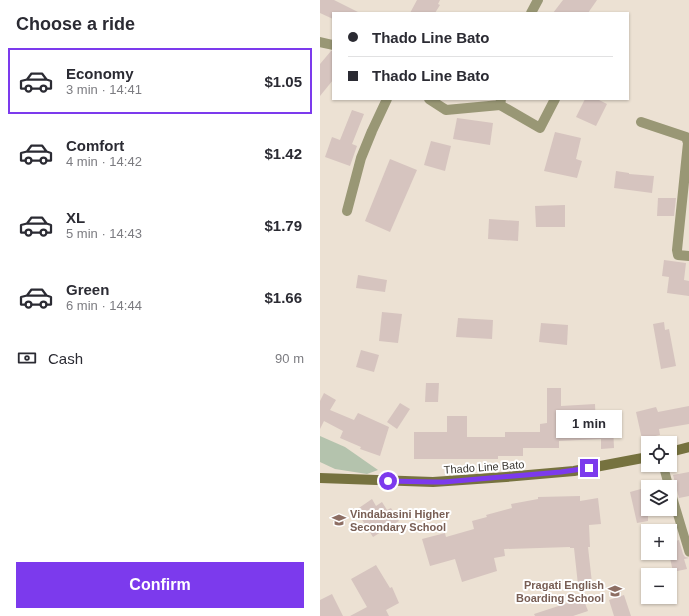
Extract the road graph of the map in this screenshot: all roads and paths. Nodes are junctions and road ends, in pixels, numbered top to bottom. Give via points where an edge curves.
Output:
1 (538, 0) edge
2 (532, 12) edge
3 (320, 42) edge
4 (332, 45) edge
5 (387, 100) edge
6 (431, 100) edge
7 (554, 100) edge
8 (501, 102) edge
9 (641, 122) dead end
10 (347, 211) dead end
11 (689, 256) edge
12 (689, 447) edge
13 (677, 450) edge
14 (641, 458) edge
15 (320, 478) edge
16 (677, 512) edge
17 (689, 552) edge

1 - 2 street
3 - 4 street
5 - 10 street via 361,158
6 - 8 street via 446,110
7 - 8 street via 540,128
9 - 11 street via 686,138 688,143 677,250 678,255
12 - 13 main road
14 - 15 main road, Thado Line Bato via 574,471 444,482
16 - 17 lane

